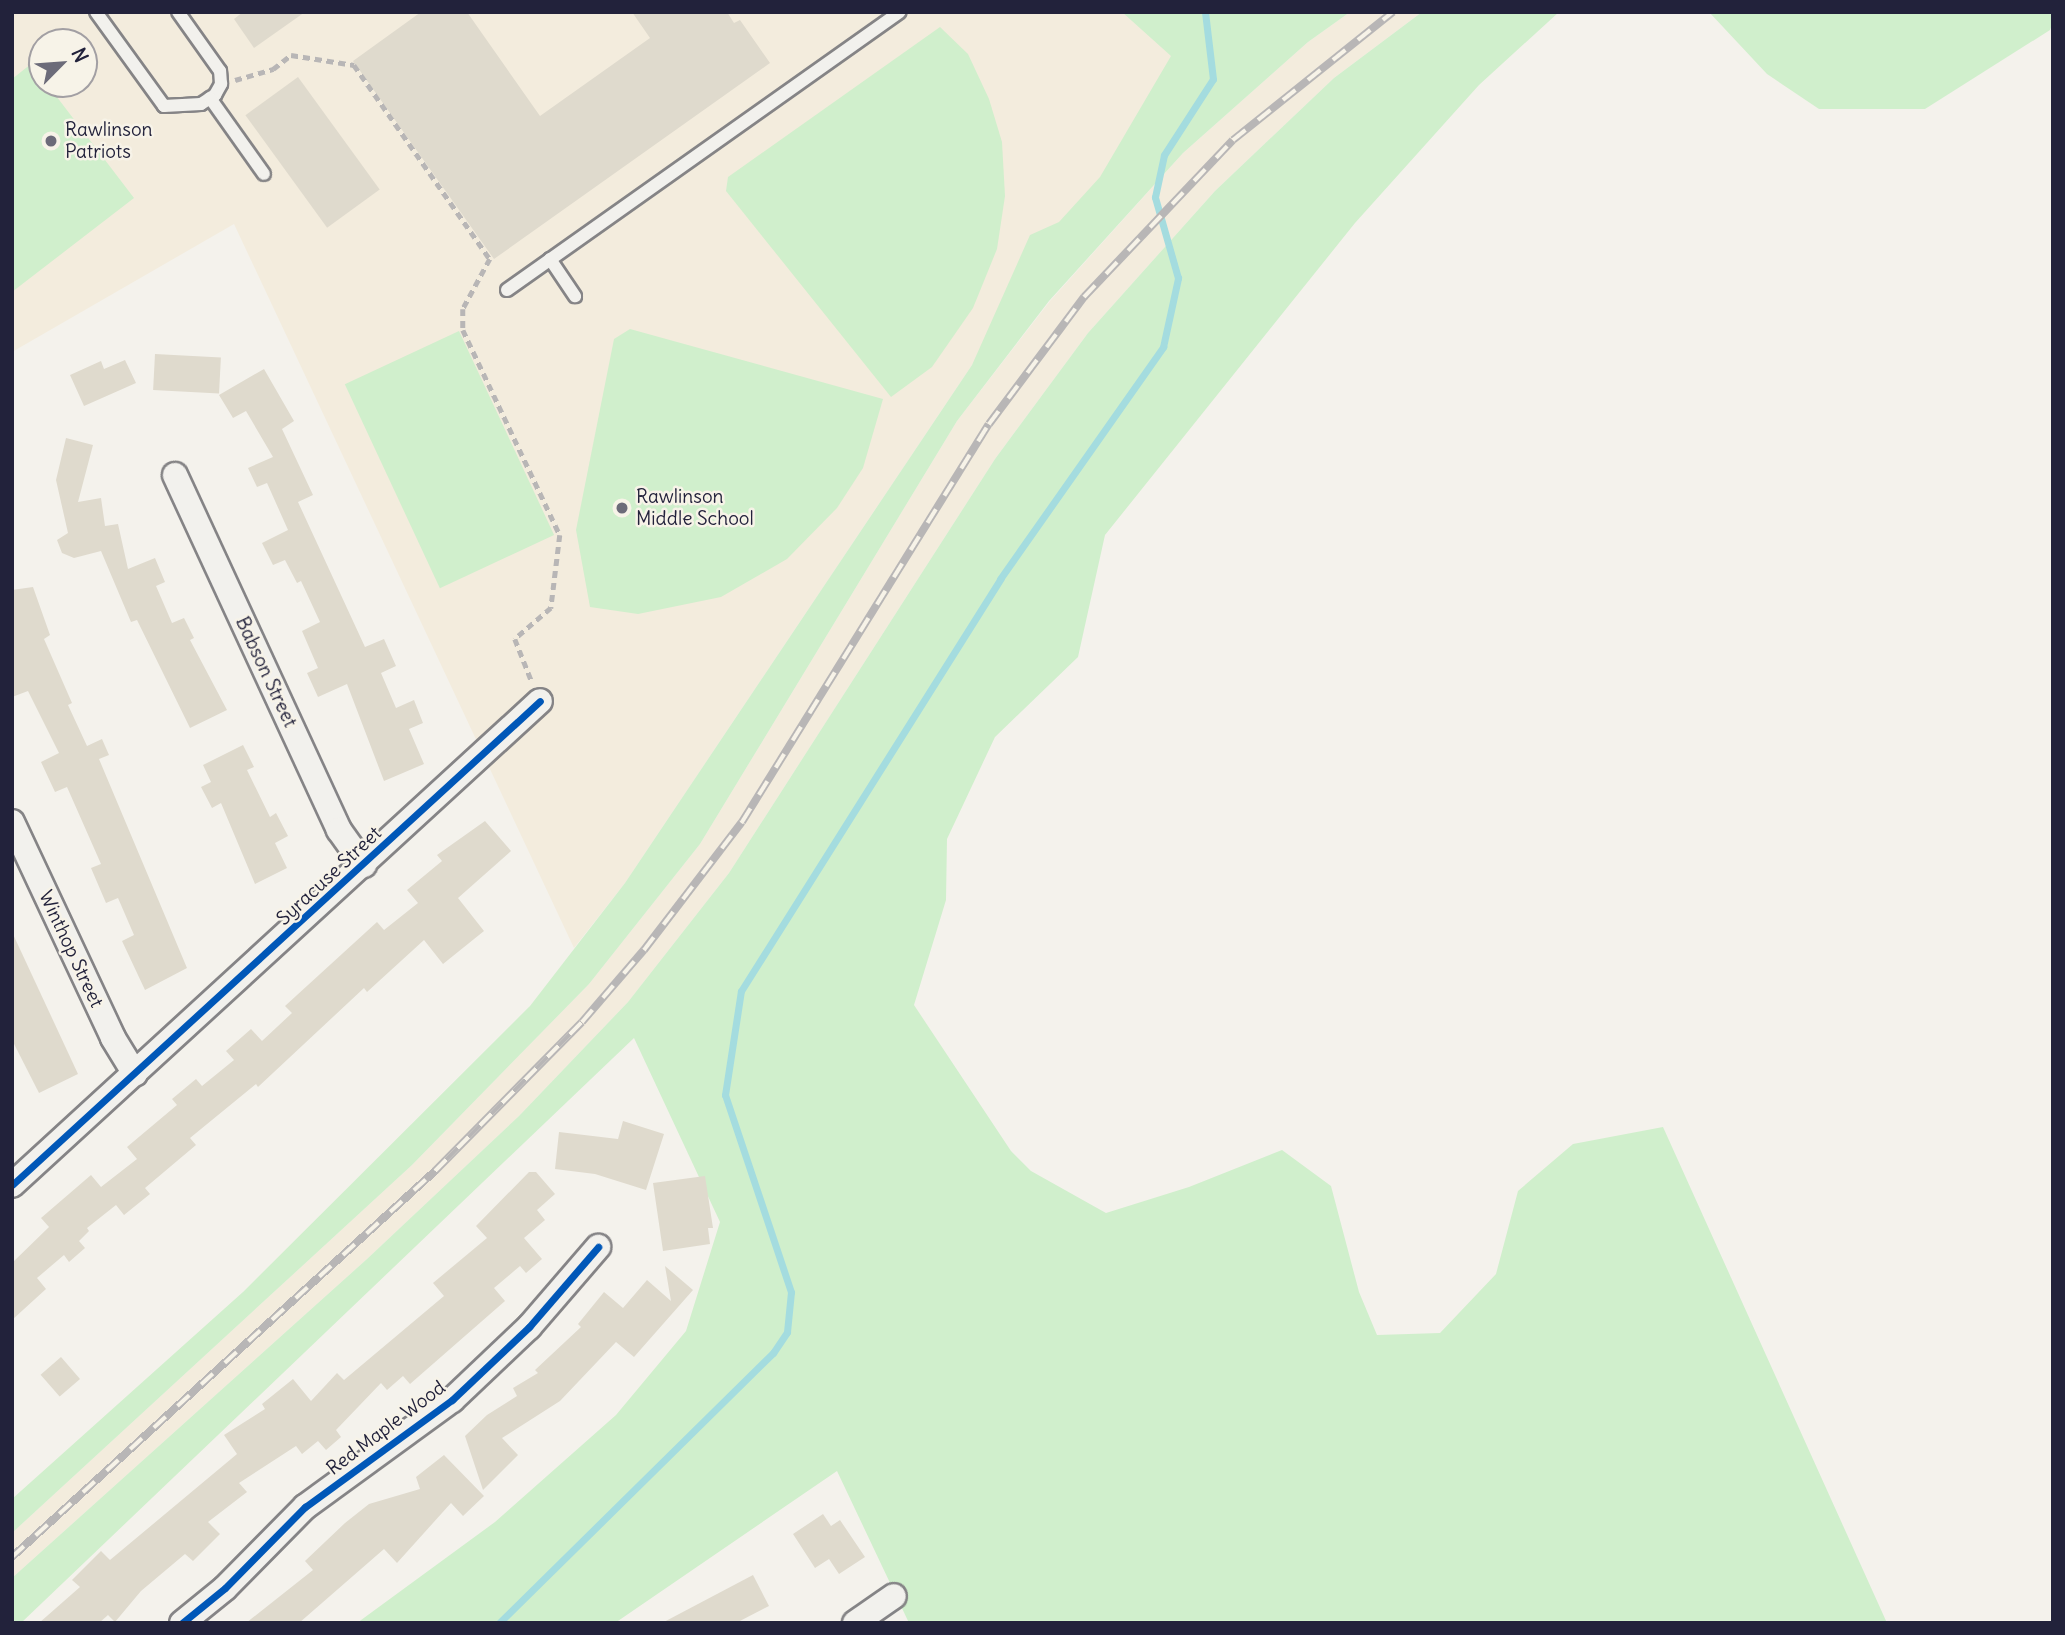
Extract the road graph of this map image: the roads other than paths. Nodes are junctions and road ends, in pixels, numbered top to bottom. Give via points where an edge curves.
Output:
1 (96, 12) edge
2 (178, 12) edge
3 (899, 12) edge
4 (210, 98) junction
5 (264, 174) dead end
6 (550, 259) junction
7 (507, 290) dead end
8 (575, 296) dead end
9 (175, 475) dead end
10 (540, 701) road end
11 (12, 821) edge
12 (364, 865) junction
13 (135, 1074) junction
14 (12, 1185) edge
15 (598, 1247) dead end
16 (894, 1595) dead end
17 (182, 1623) edge
18 (855, 1623) edge

1 - 4 lane via 164,106 201,104
2 - 4 lane via 220,71 221,84
3 - 6 lane
4 - 5 lane
6 - 7 lane
6 - 8 lane
9 - 12 street, Babson Street via 340,830
10 - 12 street, Syracuse Street
11 - 13 street, Winthop Street via 113,1038
12 - 13 street, Syracuse Street
13 - 14 street, Syracuse Street
15 - 17 street, Red Maple Wood via 529,1327 452,1400 305,1507 225,1588
16 - 18 street

